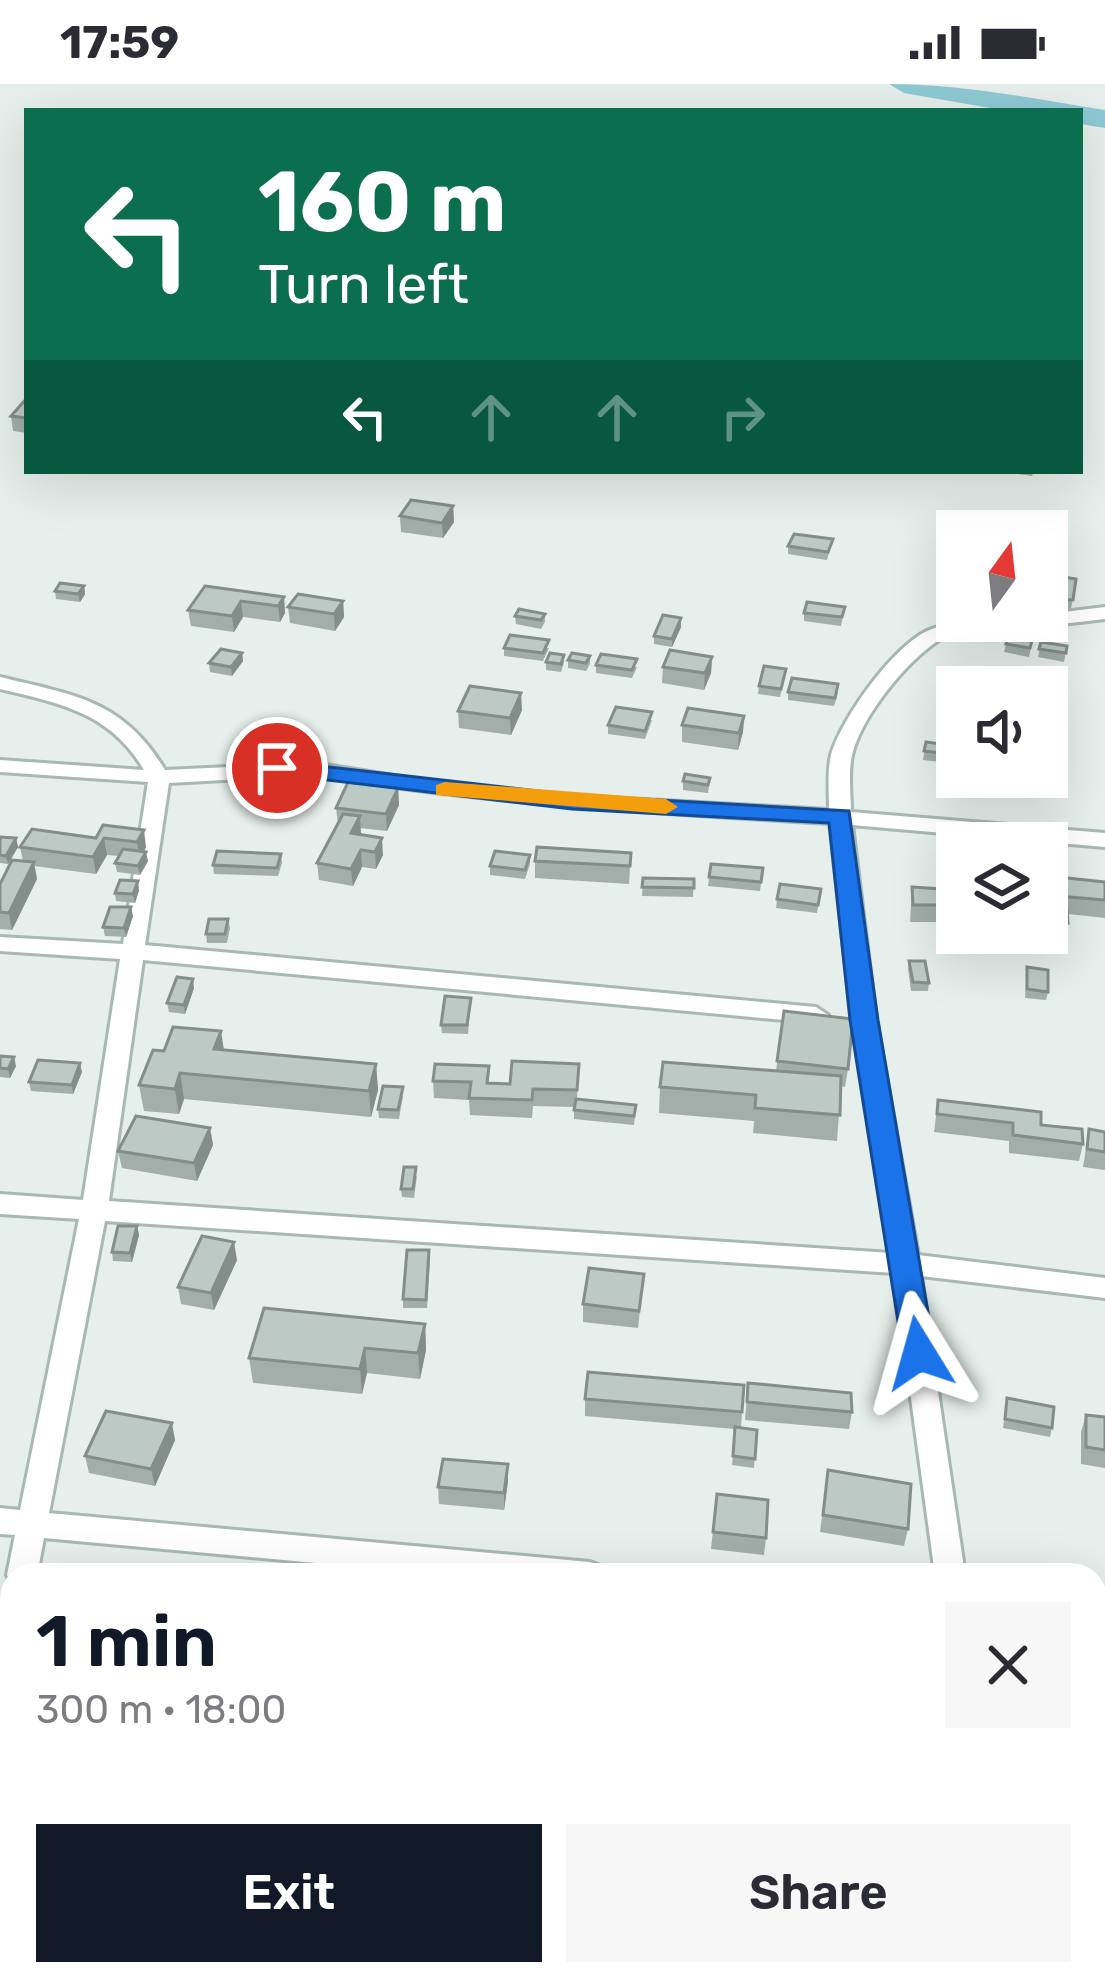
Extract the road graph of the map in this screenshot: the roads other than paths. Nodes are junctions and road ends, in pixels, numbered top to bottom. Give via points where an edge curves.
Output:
1 (1105, 613) edge
2 (1068, 617) edge
3 (936, 634) edge
4 (0, 683) edge
5 (0, 766) edge
6 (159, 777) junction
7 (840, 817) junction
8 (1105, 840) edge
9 (0, 944) edge
10 (136, 952) junction
11 (864, 1020) junction
12 (0, 1204) edge
13 (94, 1212) junction
14 (906, 1264) junction
15 (1105, 1288) edge
16 (0, 1521) edge
17 (32, 1524) junction
18 (24, 1563) edge
19 (459, 1563) edge
20 (948, 1563) edge

1 - 2 street
3 - 7 street via 916,646 852,723 841,760
4 - 6 street via 110,713 143,745
5 - 6 street
6 - 7 street via 313,769 572,802
6 - 10 street
7 - 8 street
7 - 11 street
9 - 10 street
10 - 11 street
10 - 13 street
11 - 14 street
12 - 13 street
13 - 14 street
13 - 17 street
14 - 15 street
14 - 20 street
16 - 17 street
17 - 18 street
17 - 19 street

